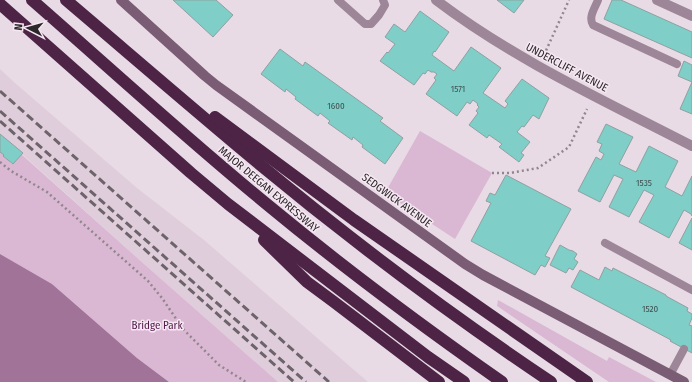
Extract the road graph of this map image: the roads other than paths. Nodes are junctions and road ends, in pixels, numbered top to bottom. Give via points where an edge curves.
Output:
1 (32, 0) edge
2 (66, 0) edge
3 (121, 0) edge
4 (338, 0) edge
5 (383, 0) edge
6 (436, 0) edge
7 (598, 0) edge
8 (657, 0) edge
9 (0, 4) edge
10 (692, 16) edge
11 (107, 35) junction
12 (677, 64) dead end
13 (692, 146) edge
14 (228, 204) junction
15 (605, 243) dead end
16 (692, 290) edge
17 (684, 349) dead end
18 (670, 375) junction
19 (439, 382) edge
20 (464, 382) edge
21 (502, 382) edge
22 (551, 382) edge
23 (587, 382) edge
24 (684, 382) edge

1 - 21 highway, MAJOR DEEGAN EXPRESSWAY via 270,207 386,298
2 - 11 highway
3 - 18 main road, SEDGWICK AVENUE via 216,85 465,264
4 - 5 lane via 365,24 371,24 385,5
6 - 13 street, UNDERCLIFF AVENUE via 470,25 533,64
7 - 12 lane via 591,15 593,25
8 - 10 street
9 - 14 highway
11 - 22 highway via 333,223 449,311
11 - 23 highway via 348,216
14 - 19 highway via 307,282
14 - 20 highway
15 - 16 lane
17 - 18 lane
18 - 24 main road, SEDGWICK AVENUE

